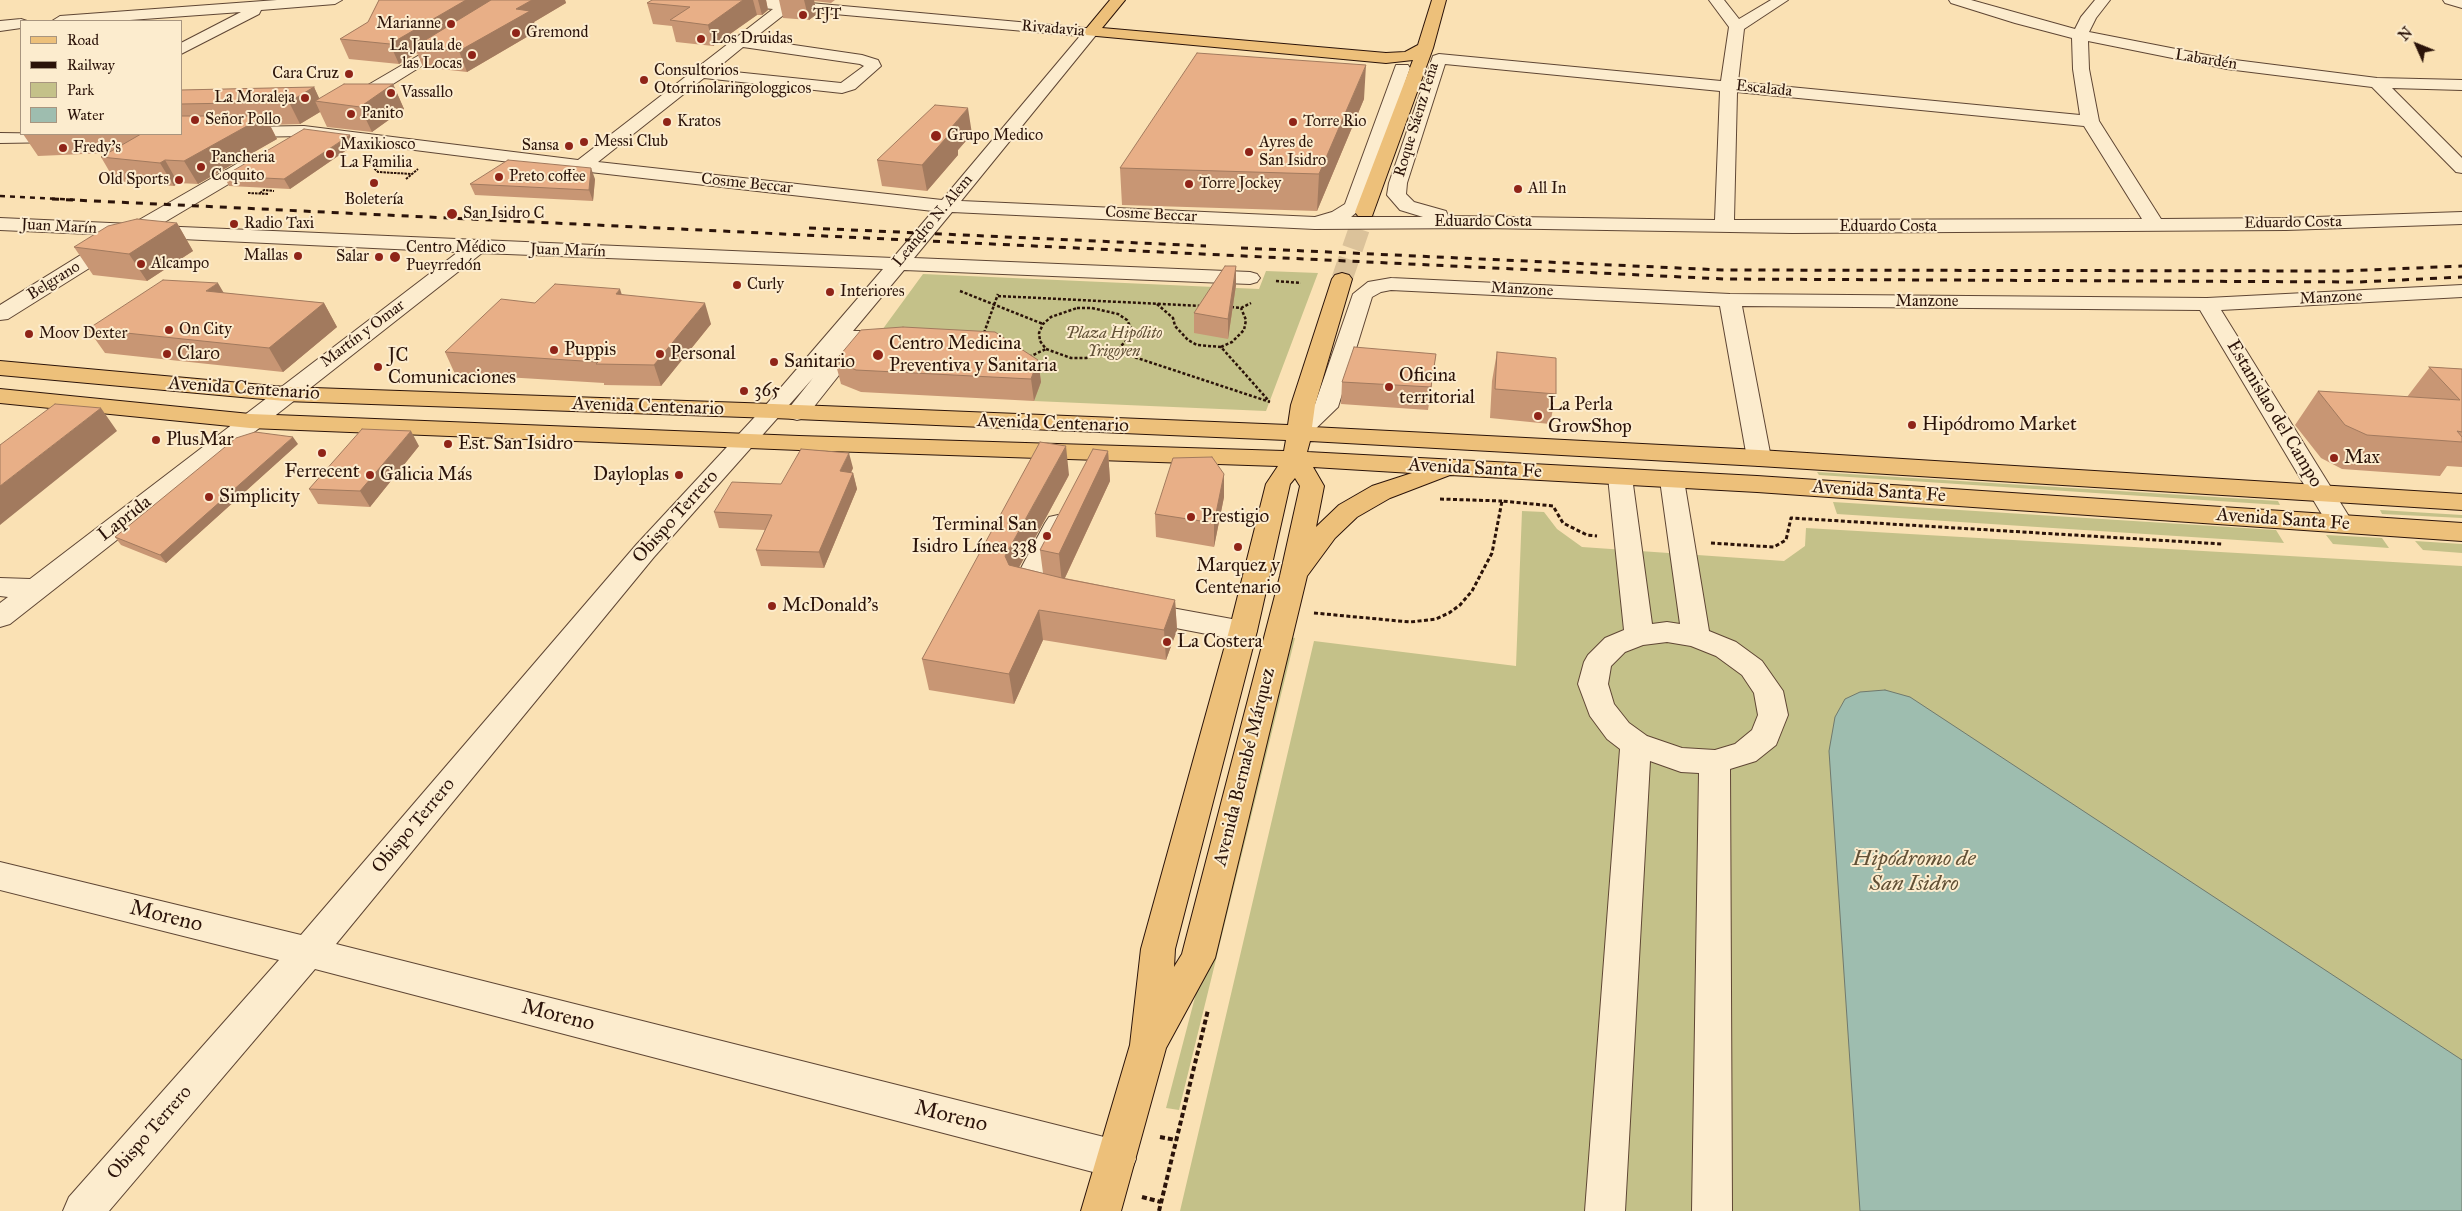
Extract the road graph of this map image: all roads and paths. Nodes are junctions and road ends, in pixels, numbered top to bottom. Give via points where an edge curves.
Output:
1 (336, 0) edge
2 (721, 0) edge
3 (1118, 0) edge
4 (1438, 0) edge
5 (1716, 0) edge
6 (1781, 0) edge
7 (1956, 0) edge
8 (2103, 0) edge
9 (2450, 0) edge
10 (268, 3) edge
11 (790, 3) edge
12 (2462, 4) edge
13 (72, 20) edge
14 (20, 24) edge
15 (0, 26) edge
16 (1737, 27) junction
17 (468, 31) edge
18 (1091, 32) junction
19 (2080, 35) junction
20 (740, 42) junction
21 (182, 48) edge
22 (1432, 54) junction
23 (1386, 58) junction
24 (1402, 68) junction
25 (700, 73) junction
26 (2377, 83) junction
27 (1729, 85) junction
28 (2462, 85) edge
29 (1410, 86) junction
30 (2090, 120) junction
31 (304, 131) junction
32 (182, 133) edge
33 (11, 136) edge
34 (78, 136) dead end
35 (581, 166) junction
36 (2462, 168) edge
37 (378, 172) dead end
38 (406, 180) dead end
39 (274, 191) edge
40 (269, 194) dead end
41 (946, 206) junction
42 (1364, 212) tunnel mouth
43 (2462, 218) edge
44 (1482, 222) junction
45 (1315, 223) junction
46 (0, 224) edge
47 (2155, 225) junction
48 (1724, 226) junction
49 (134, 231) junction
50 (477, 247) junction
51 (1013, 259) dead end
52 (901, 260) junction
53 (925, 265) junction
54 (1250, 278) dead end
55 (1342, 279) tunnel mouth
56 (898, 290) dead end
57 (2462, 291) edge
58 (998, 296) dead end
59 (1730, 300) junction
60 (1156, 304) junction
61 (2208, 304) junction
62 (995, 305) junction
63 (1203, 306) edge
64 (1222, 307) edge
65 (0, 314) edge
66 (1043, 324) junction
67 (982, 338) edge
68 (1221, 347) junction
69 (1046, 349) junction
70 (1116, 351) junction
71 (1026, 358) edge
72 (0, 368) edge
73 (285, 394) junction
74 (0, 396) edge
75 (773, 411) junction
76 (797, 412) junction
77 (250, 421) junction
78 (1298, 433) junction
79 (746, 441) junction
80 (1095, 453) junction
81 (1759, 458) junction
82 (1295, 459) junction
83 (1455, 468) junction
84 (1620, 477) junction
85 (1082, 478) edge
86 (1672, 480) junction
87 (2322, 493) junction
88 (1434, 499) dead end
89 (1502, 501) junction
90 (2462, 502) edge
91 (1069, 503) edge
92 (2340, 523) junction
93 (2462, 532) edge
94 (1628, 538) junction
95 (1682, 541) junction
96 (2225, 544) dead end
97 (1293, 576) junction
98 (0, 587) edge
99 (36, 589) junction
100 (1070, 598) edge
101 (1114, 607) edge
102 (1306, 612) dead end
103 (0, 617) edge
104 (1243, 631) junction
105 (1640, 635) junction
106 (1696, 637) junction
107 (1636, 744) junction
108 (1715, 762) junction
109 (0, 876) edge
110 (308, 952) junction
111 (1148, 1045) junction
112 (1116, 1159) junction
113 (82, 1211) edge
114 (1101, 1211) edge
115 (1605, 1211) edge
116 (1712, 1211) edge

1 - 10 street
2 - 11 street, Rivadavia
3 - 18 main road, Leandro N. Alem
4 - 22 main road, Roque Sáenz Peña
5 - 16 street
6 - 16 street
7 - 19 street, Labardén
8 - 19 street
9 - 12 street
10 - 13 street
10 - 21 street
11 - 18 street, Rivadavia
11 - 20 street
14 - 15 street
16 - 27 street
17 - 31 street, Belgrano
18 - 23 main road, Rivadavia
18 - 41 street, Leandro N. Alem
19 - 26 street, Labardén via 2227,64
19 - 30 street via 2081,69
20 - 25 street
20 - 25 street via 862,60 873,66 842,88
22 - 23 main road, Rivadavia
22 - 27 street, Escalada
22 - 29 main road, Roque Sáenz Peña
22 - 44 street, Roque Sáenz Peña via 1396,196 1407,206 1426,213
23 - 24 main road, Rivadavia
24 - 29 main road
24 - 45 street, Roque Sáenz Peña via 1353,207 1339,216
25 - 35 street
26 - 28 street, Labardén
26 - 36 street
27 - 30 street, Escalada
27 - 48 street
29 - 42 main road, Roque Sáenz Peña
30 - 47 street
31 - 32 street, Cosme Beccar
31 - 35 street, Cosme Beccar
31 - 49 street, Belgrano
33 - 34 street
35 - 41 street, Cosme Beccar
37 - 38 path via 413,174
39 - 40 path via 264,190 259,194
41 - 45 street, Cosme Beccar
41 - 52 street, Leandro N. Alem
43 - 47 street, Eduardo Costa
44 - 45 street, Eduardo Costa
44 - 48 street, Eduardo Costa
46 - 49 street, Juan Marín
47 - 48 street, Eduardo Costa
49 - 50 street, Juan Marín
49 - 65 street, Belgrano
50 - 52 street, Juan Marín
50 - 73 street, Martín y Omar
51 - 52 street
52 - 53 street
52 - 75 street, Leandro N. Alem
53 - 54 street
53 - 62 path via 919,274
55 - 78 main road
56 - 76 street
57 - 61 street, Manzone
58 - 60 path
59 - 61 street, Manzone
59 - 78 street, Manzone via 1391,284 1375,286 1363,294 1326,407
59 - 81 street
60 - 63 path
60 - 68 path via 1173,318 1175,326 1188,340 1197,345
61 - 87 street, Estanislao del Campo
62 - 66 path
62 - 67 path
64 - 68 path via 1241,308 1246,326 1238,338
66 - 69 path via 1039,332 1040,341
66 - 70 path via 1052,317 1077,308 1118,314 1127,320 1131,336
68 - 70 path via 1270,402
69 - 70 path via 1071,358
69 - 71 path
72 - 73 main road, Avenida Centenario
73 - 75 main road, Avenida Centenario
73 - 77 street, Martín y Omar
74 - 77 main road, Avenida Centenario
75 - 76 main road, Avenida Centenario
75 - 79 street, Leandro N. Alem
76 - 78 main road, Avenida Centenario
77 - 79 main road, Avenida Centenario
77 - 99 street, Laprida
78 - 81 main road, Avenida Santa Fe
78 - 82 main road
79 - 80 main road, Avenida Centenario
79 - 110 street, Obispo Terrero via 645,551
80 - 82 main road, Avenida Centenario
80 - 85 street
81 - 87 main road, Avenida Santa Fe
82 - 83 main road, Avenida Santa Fe
82 - 97 main road, Avenida Bernabé Márquez via 1312,486
82 - 104 main road, Avenida Bernabé Márquez via 1278,484
83 - 84 main road, Avenida Santa Fe
83 - 97 main road via 1381,492 1348,511 1326,532
84 - 86 main road, Avenida Santa Fe
84 - 94 street
86 - 92 main road, Avenida Santa Fe
86 - 95 street
87 - 90 main road, Avenida Santa Fe
87 - 92 street, Estanislao del Campo
88 - 89 path
89 - 94 path via 1554,506 1563,523 1587,536
89 - 102 path via 1492,553 1472,590 1460,605 1449,612 1436,619 1410,622
91 - 100 street via 1025,586
92 - 93 main road, Avenida Santa Fe
94 - 105 street
95 - 96 path via 1774,547 1786,540 1791,518
95 - 106 street
97 - 111 main road, Avenida Bernabé Márquez via 1198,958
98 - 99 street
99 - 103 street, Laprida
101 - 104 street
104 - 111 main road, Avenida Bernabé Márquez via 1158,949
105 - 106 street via 1667,632
105 - 107 street via 1615,645 1598,662 1593,684 1600,708 1618,731
106 - 108 street via 1726,649 1752,668 1768,691 1773,715 1765,737 1745,753
107 - 108 street via 1681,760
107 - 115 street
108 - 116 street
109 - 110 street, Moreno
110 - 112 street, Moreno
110 - 113 street, Obispo Terrero
111 - 112 main road, Avenida Bernabé Márquez
112 - 114 main road, Avenida Bernabé Márquez

